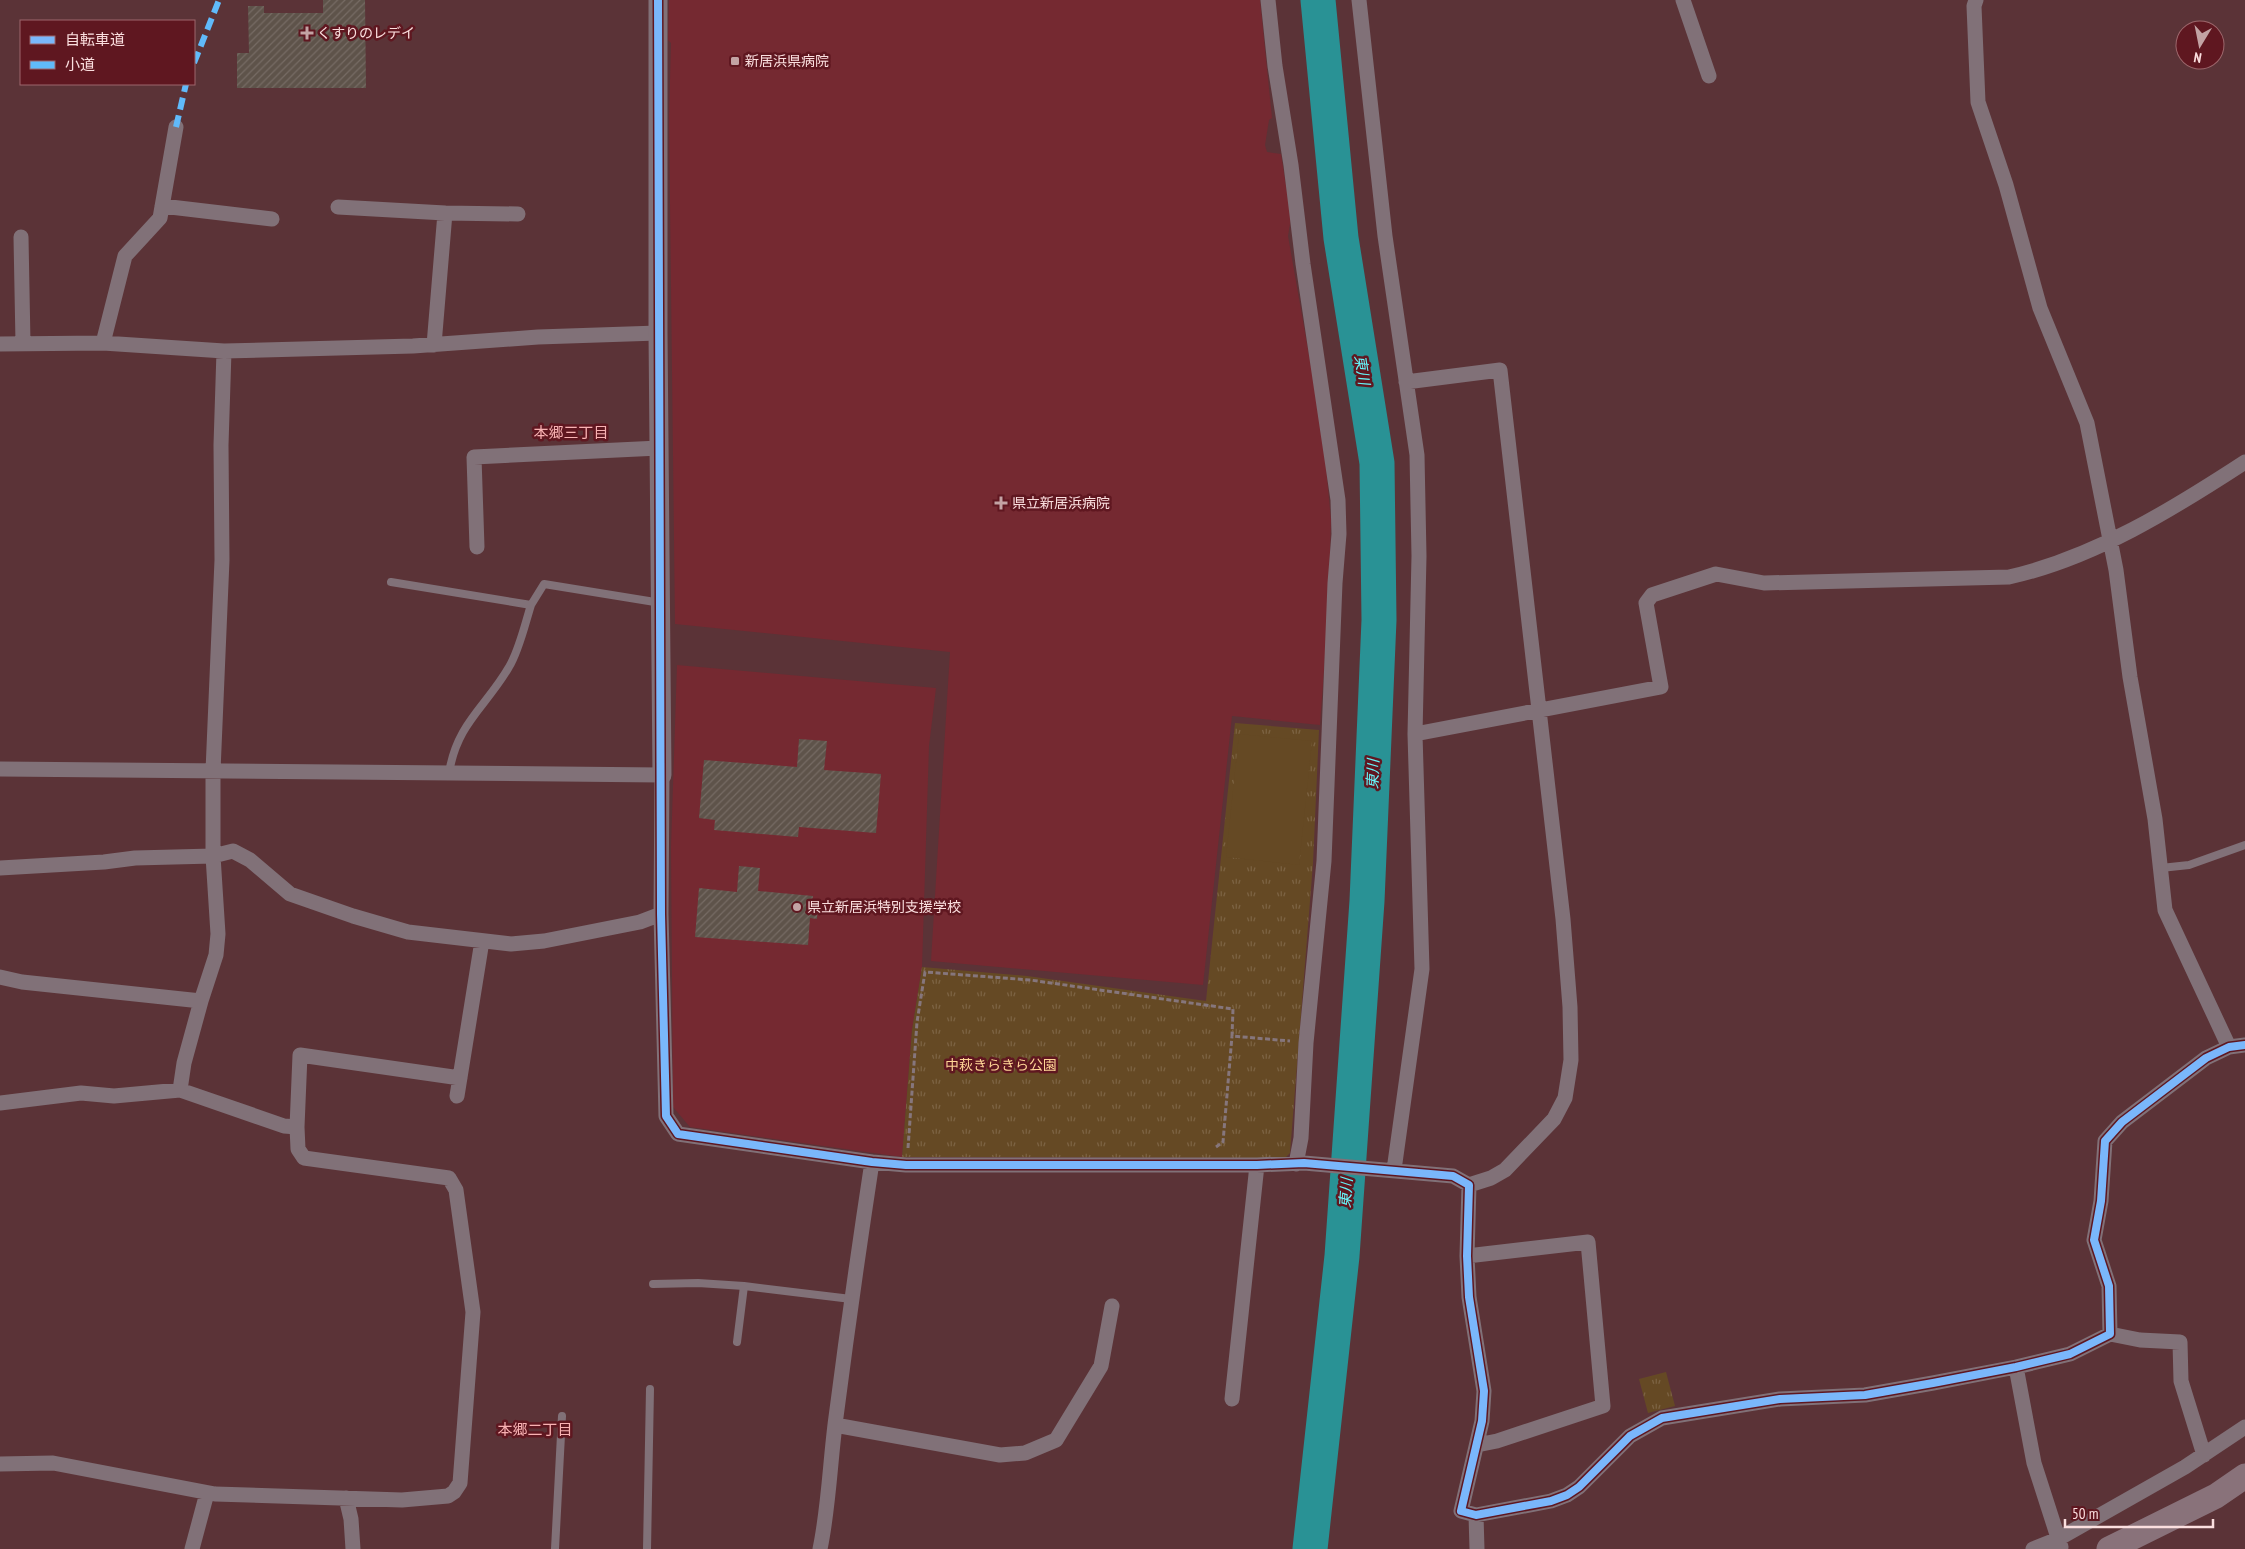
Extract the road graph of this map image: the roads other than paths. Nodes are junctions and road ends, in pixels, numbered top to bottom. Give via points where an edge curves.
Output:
1 (658, 0) edge
2 (1268, 0) edge
3 (1359, 0) edge
4 (1683, 0) edge
5 (1976, 0) edge
6 (1710, 76) dead end
7 (176, 127) dead end
8 (162, 206) junction
9 (338, 206) dead end
10 (445, 214) junction
11 (518, 214) dead end
12 (272, 219) dead end
13 (22, 237) dead end
14 (658, 333) junction
15 (23, 343) junction
16 (103, 343) junction
17 (0, 344) edge
18 (434, 345) junction
19 (224, 351) junction
20 (1406, 382) junction
21 (659, 448) junction
22 (2245, 462) edge
23 (2109, 540) junction
24 (477, 547) dead end
25 (391, 582) dead end
26 (661, 603) junction
27 (531, 605) junction
28 (1538, 710) junction
29 (1415, 734) junction
30 (0, 769) edge
31 (213, 771) junction
32 (449, 774) junction
33 (662, 775) junction
34 (2245, 845) edge
35 (213, 856) junction
36 (0, 868) edge
37 (2161, 868) junction
38 (661, 914) junction
39 (482, 941) junction
40 (0, 977) edge
41 (201, 1001) junction
42 (2245, 1045) edge
43 (2229, 1047) junction
44 (460, 1078) junction
45 (180, 1090) junction
46 (457, 1096) dead end
47 (0, 1103) edge
48 (297, 1127) junction
49 (872, 1162) junction
50 (1300, 1163) junction
51 (1257, 1165) junction
52 (1387, 1170) junction
53 (1469, 1186) junction
54 (1467, 1256) junction
55 (653, 1284) dead end
56 (744, 1286) junction
57 (851, 1299) junction
58 (1112, 1306) dead end
59 (2110, 1334) junction
60 (737, 1342) dead end
61 (2016, 1367) junction
62 (650, 1388) dead end
63 (1232, 1399) dead end
64 (562, 1416) dead end
65 (835, 1425) junction
66 (2245, 1427) edge
67 (1477, 1445) junction
68 (2204, 1455) junction
69 (0, 1464) edge
70 (2245, 1476) edge
71 (207, 1493) junction
72 (346, 1498) junction
73 (1476, 1515) junction
74 (2060, 1544) edge
75 (192, 1549) edge
76 (353, 1549) edge
77 (555, 1549) edge
78 (647, 1549) edge
79 (820, 1549) edge
80 (1477, 1549) edge
81 (2033, 1549) edge
82 (2109, 1549) edge

1 - 14 street
2 - 50 street via 1338,500 1339,534 1324,861 1306,1042
3 - 20 street via 1385,236
4 - 6 street
5 - 23 street via 1978,102 2006,185 2040,308 2087,424
7 - 8 street
8 - 12 street
8 - 16 street via 160,218 125,256
9 - 10 street
10 - 11 street
10 - 18 street
13 - 15 street
14 - 18 street
14 - 21 street
15 - 16 street
15 - 17 street
16 - 19 street
18 - 19 street
19 - 31 street via 222,560
20 - 28 street via 1500,370
20 - 29 street via 1417,455 1419,556
21 - 24 street via 474,457
21 - 26 street
22 - 23 street
23 - 28 street via 2039,570 2009,577 1764,583 1716,574 1652,594 1646,604 1661,687
23 - 37 street
25 - 27 lane
26 - 27 lane via 544,584
26 - 33 street
27 - 32 lane via 510,666 462,731
28 - 29 street
28 - 53 street via 1563,919 1571,1060 1565,1098 1554,1119 1505,1170
29 - 52 street via 1422,969
30 - 31 street
31 - 32 street
31 - 35 street
32 - 33 street
33 - 38 street
34 - 37 lane via 2189,865
35 - 36 street
35 - 39 street via 233,851 250,860 290,894 354,916 408,932
35 - 41 street via 218,934 216,955
37 - 43 street via 2165,910
38 - 39 street via 640,922 544,941 511,944
38 - 49 street via 666,1116 678,1134
39 - 44 street
40 - 41 street
41 - 45 street
42 - 43 street
43 - 59 street via 2206,1058 2122,1122 2105,1141 2101,1201 2094,1240 2109,1286
44 - 46 street
44 - 48 street via 300,1054
45 - 47 street via 114,1096 81,1093
45 - 48 street via 284,1126
48 - 72 street via 298,1149 304,1158 449,1178 456,1190 471,1293 473,1312 460,1483 448,1496 402,1500
49 - 51 street via 906,1165
49 - 57 street
50 - 51 street
50 - 52 street
51 - 63 street
52 - 53 street via 1453,1176
53 - 54 street
54 - 67 street via 1469,1296 1484,1391
54 - 67 street via 1588,1242 1603,1406
55 - 56 lane
56 - 57 lane
56 - 60 lane
57 - 65 street
58 - 65 street via 1100,1366 1056,1440 1024,1453 1000,1455
59 - 61 street via 2070,1354
59 - 68 street via 2140,1340 2180,1342 2181,1381
61 - 73 street via 1865,1395 1780,1400 1662,1418 1630,1436 1579,1487 1567,1494 1551,1501
61 - 74 street via 2034,1463
62 - 78 lane
64 - 77 lane
65 - 79 street via 826,1521
66 - 68 street
67 - 73 street via 1461,1511
68 - 74 street
69 - 71 street via 52,1463
70 - 82 highway via 2216,1496
71 - 72 street
71 - 75 street
72 - 76 street
73 - 80 street
74 - 81 street

